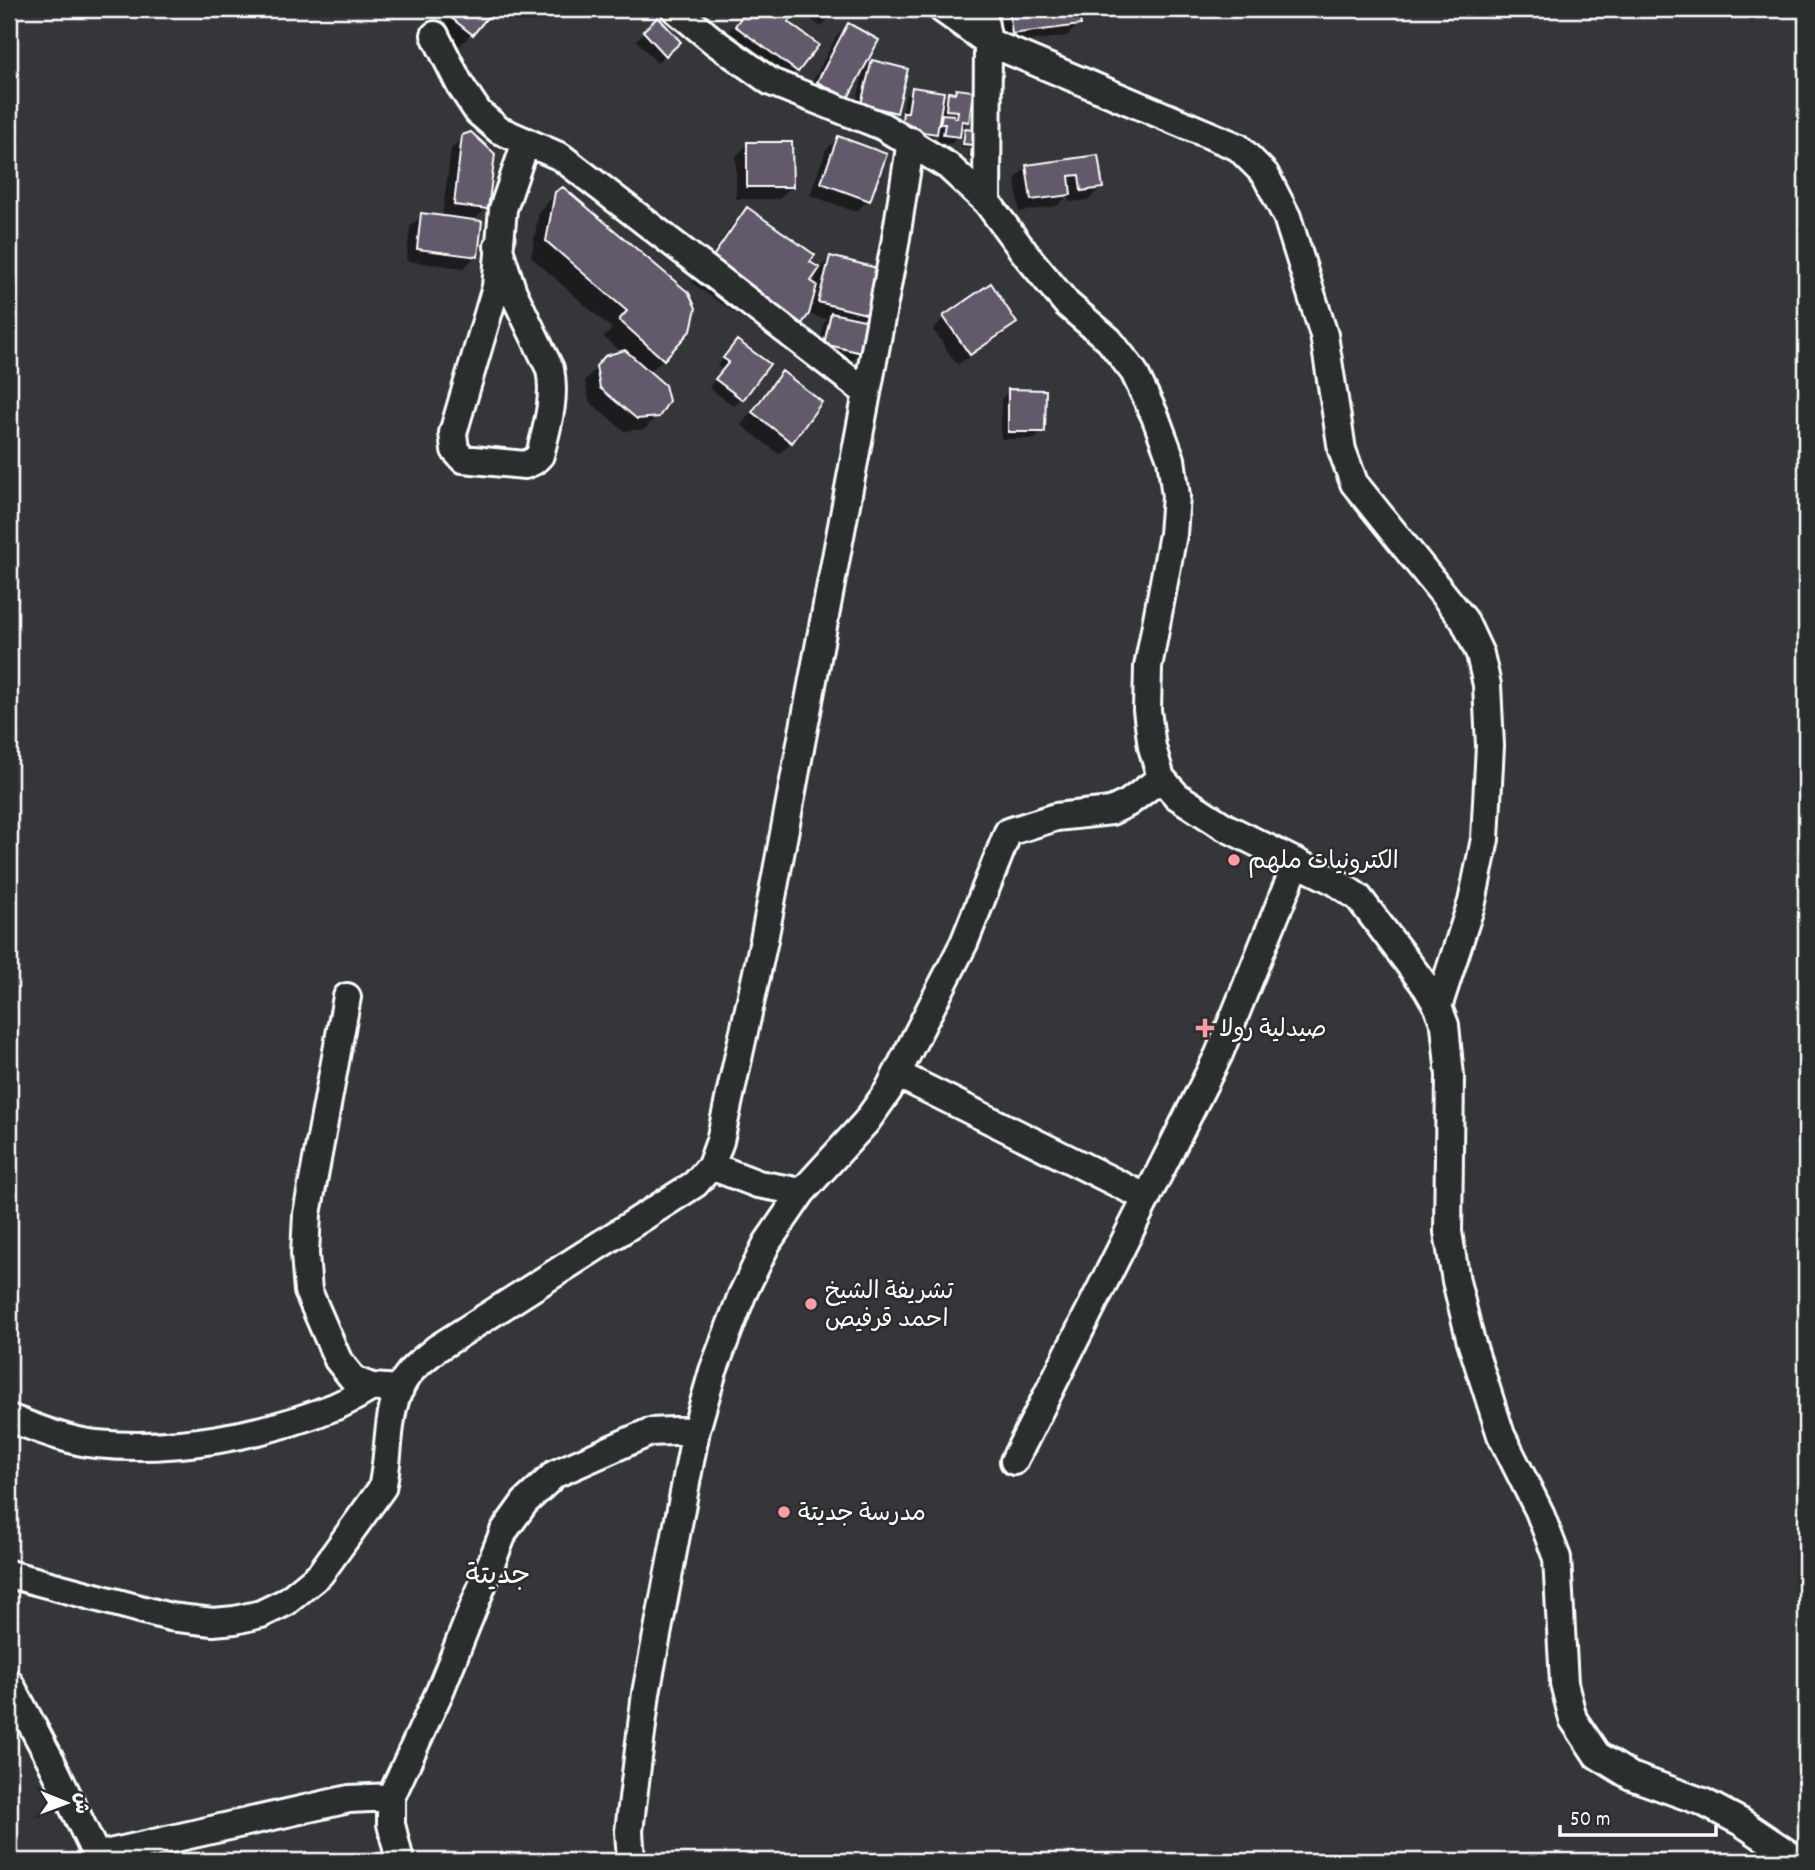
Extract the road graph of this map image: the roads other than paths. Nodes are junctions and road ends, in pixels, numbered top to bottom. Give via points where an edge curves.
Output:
1 (675, 9) edge
2 (942, 9) edge
3 (982, 9) edge
4 (435, 35) dead end
5 (988, 42) junction
6 (911, 141) junction
7 (526, 142) junction
8 (987, 202) junction
9 (498, 246) junction
10 (867, 393) junction
11 (1161, 778) junction
12 (1297, 862) junction
13 (347, 997) dead end
14 (1438, 1007) junction
15 (897, 1074) junction
16 (711, 1166) junction
17 (802, 1192) junction
18 (1147, 1198) junction
19 (372, 1387) junction
20 (400, 1389) junction
21 (9, 1418) edge
22 (696, 1430) junction
23 (1014, 1461) dead end
24 (9, 1574) edge
25 (9, 1682) edge
26 (391, 1797) junction
27 (97, 1858) edge
28 (400, 1861) edge
29 (631, 1861) edge
30 (1799, 1861) edge

1 - 6 street via 771,82
2 - 5 street
3 - 5 street
4 - 7 street via 478,112 499,130
5 - 8 street
5 - 14 street via 1238,147 1265,174 1287,217 1324,335 1342,450 1354,483 1464,620 1480,654 1487,685 1490,746 1485,839 1472,902
6 - 8 street via 948,166
6 - 10 street
7 - 9 street via 503,208
7 - 10 street via 561,157
8 - 11 street via 1067,304 1109,340 1134,372 1171,459 1176,496 1173,534 1147,678 1152,747
9 - 9 street via 496,286 453,433 455,450 463,459 525,465 540,455 553,383
10 - 16 street via 764,940
11 - 12 street via 1177,796 1224,827
11 - 15 street via 1111,811 1056,817 1007,832 964,943
12 - 14 street via 1359,898
12 - 18 street via 1219,1055
13 - 19 street via 307,1214 307,1278 338,1360 354,1380
14 - 30 street via 1445,1025 1450,1076 1448,1232 1456,1281 1501,1435 1557,1558 1564,1684 1573,1719 1597,1755 1631,1776 1703,1802
15 - 17 street via 866,1122
15 - 18 street
16 - 17 street via 758,1184
16 - 20 street via 695,1184 436,1349 411,1371
17 - 22 street via 766,1242 741,1295
18 - 23 street
19 - 20 street
19 - 21 street via 335,1407 266,1429 197,1441 94,1444
20 - 24 street via 390,1419 382,1488 320,1574 286,1602 261,1614 213,1622 170,1616
22 - 26 street via 650,1432 615,1446 555,1474 525,1502 504,1531 440,1691
22 - 29 street via 646,1693 629,1831
25 - 27 street
26 - 27 street via 349,1799
26 - 28 street via 391,1824

